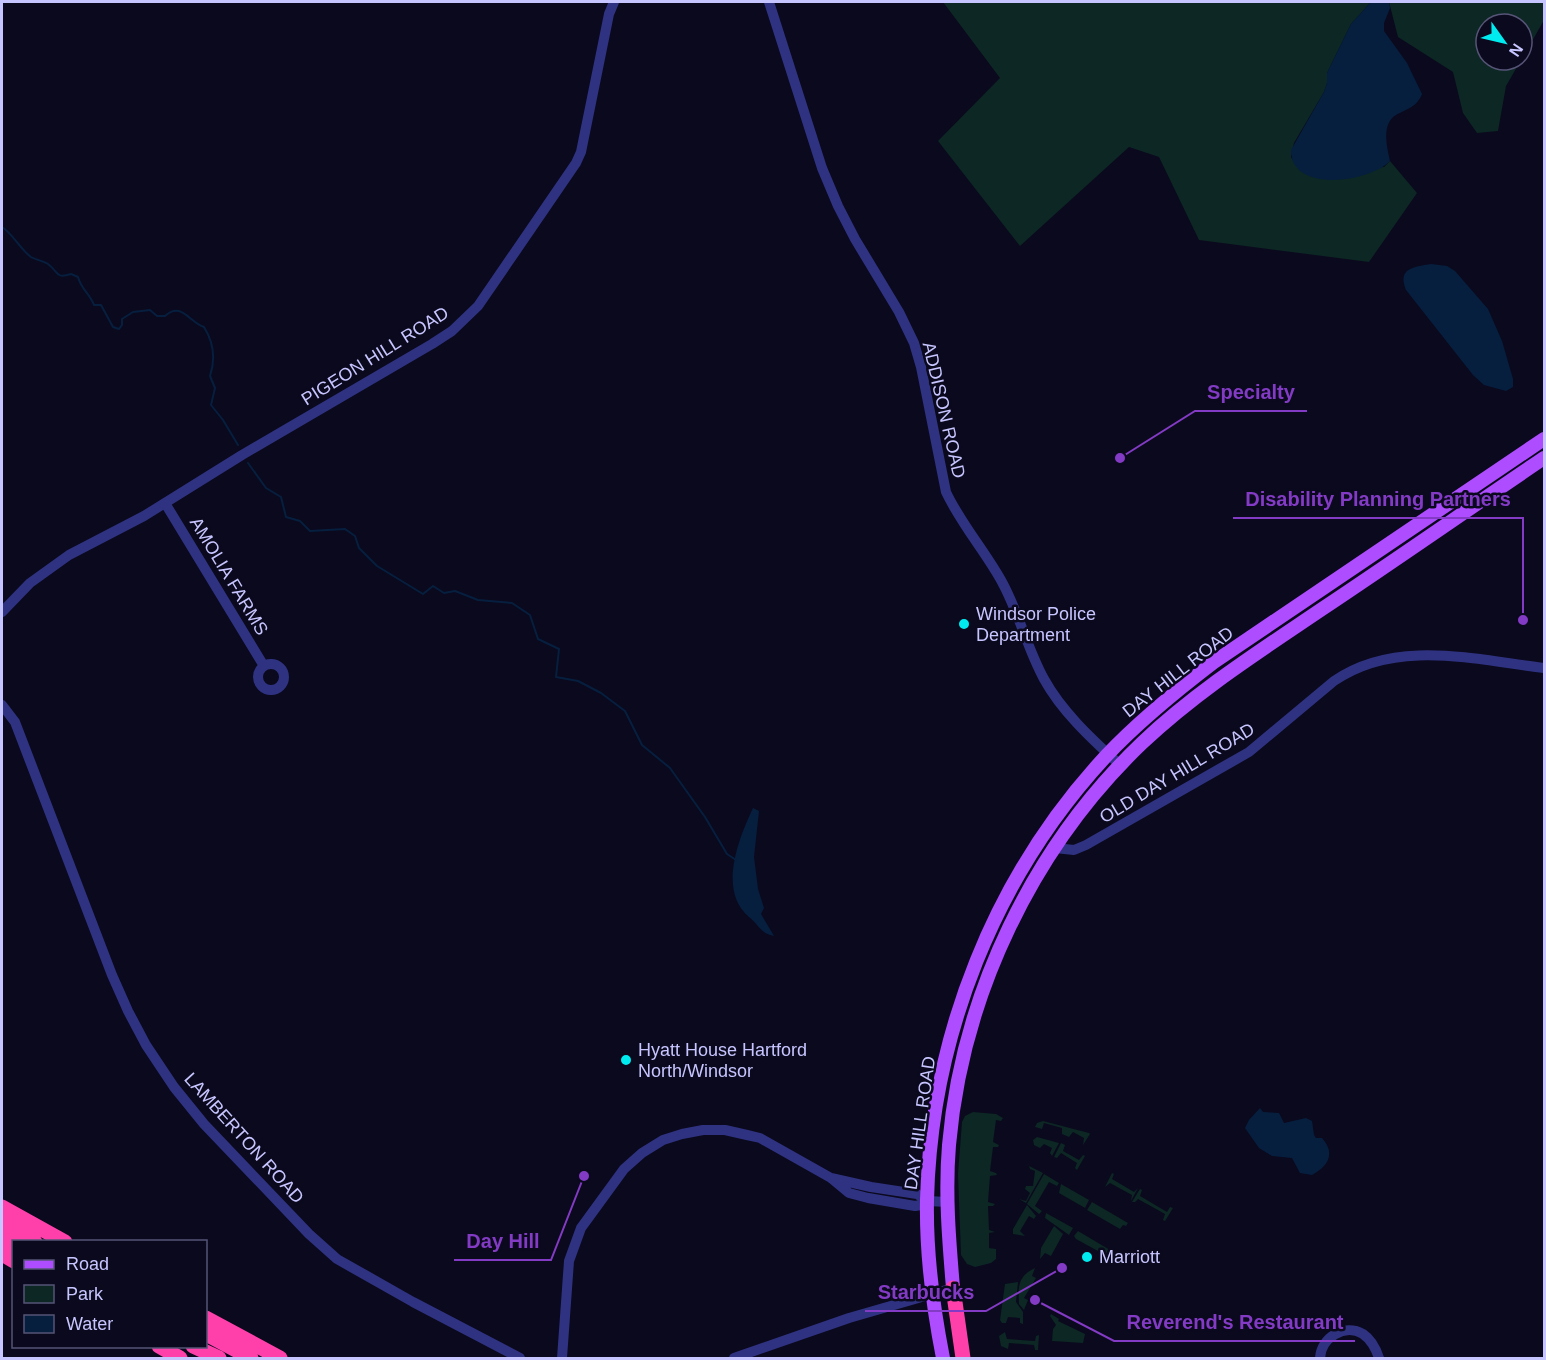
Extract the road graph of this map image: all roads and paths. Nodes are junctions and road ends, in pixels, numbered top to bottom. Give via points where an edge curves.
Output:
1 (614, 2) edge
2 (769, 2) edge
3 (1545, 439) edge
4 (1545, 458) edge
5 (1499, 470) junction
6 (1508, 483) junction
7 (165, 503) junction
8 (1380, 550) junction
9 (1388, 565) junction
10 (2, 612) edge
11 (264, 666) dead end
12 (1545, 668) edge
13 (2, 705) edge
14 (1108, 754) junction
15 (1120, 765) junction
16 (1055, 848) junction
17 (992, 925) junction
18 (1007, 933) junction
19 (958, 1012) junction
20 (975, 1016) junction
21 (927, 1201) junction
22 (948, 1202) junction
23 (2, 1207) edge
24 (2, 1223) edge
25 (32, 1240) edge
26 (60, 1240) edge
27 (953, 1288) junction
28 (933, 1294) junction
29 (207, 1319) edge
30 (207, 1335) edge
31 (161, 1348) edge
32 (189, 1348) edge
33 (195, 1348) edge
34 (180, 1359) edge
35 (207, 1359) edge
36 (219, 1359) edge
37 (242, 1359) edge
38 (251, 1359) edge
39 (280, 1359) edge
40 (520, 1359) edge
41 (562, 1359) edge
42 (734, 1359) edge
43 (943, 1359) edge
44 (963, 1359) edge
45 (1320, 1359) edge
46 (1379, 1359) edge

1 - 7 street, PIGEON HILL ROAD via 576,163 478,306 432,344
2 - 14 street, ADDISON ROAD via 822,168 855,239 914,343 946,492 1007,591 1045,682 1067,712
3 - 5 main road, DAY HILL ROAD
4 - 6 main road, DAY HILL ROAD
5 - 6 main road
5 - 8 main road, DAY HILL ROAD
6 - 9 main road, DAY HILL ROAD
7 - 10 street, PIGEON HILL ROAD via 50,567
7 - 11 street, AMOLIA FARMS
8 - 9 main road
8 - 14 main road, DAY HILL ROAD via 1214,662
9 - 15 main road, DAY HILL ROAD via 1196,695
12 - 16 street, OLD DAY HILL ROAD via 1434,654 1359,667 1334,681 1240,757 1086,845 1074,850
13 - 40 street, LAMBERTON ROAD via 15,722 128,1011 174,1088 204,1124 337,1259
14 - 15 street, ADDISON ROAD
14 - 17 main road, DAY HILL ROAD via 1041,839
15 - 16 main road, DAY HILL ROAD
16 - 18 main road, DAY HILL ROAD
17 - 18 main road
17 - 19 main road, DAY HILL ROAD
18 - 20 main road, DAY HILL ROAD
19 - 20 main road
19 - 21 main road, DAY HILL ROAD via 938,1097
20 - 22 main road, DAY HILL ROAD via 954,1105
21 - 22 street
21 - 28 main road, DAY HILL ROAD
21 - 41 street via 915,1206 846,1192 831,1178 760,1138 725,1130 703,1130 663,1140 624,1169 581,1228 569,1261
22 - 27 main road, DAY HILL ROAD
23 - 26 highway
24 - 25 highway
27 - 28 street
27 - 44 highway
28 - 42 street via 849,1318
28 - 43 main road, DAY HILL ROAD
29 - 39 highway
30 - 37 highway
30 - 38 highway
31 - 34 highway
32 - 35 highway
33 - 36 highway
45 - 46 street via 1329,1338 1347,1330 1366,1336

